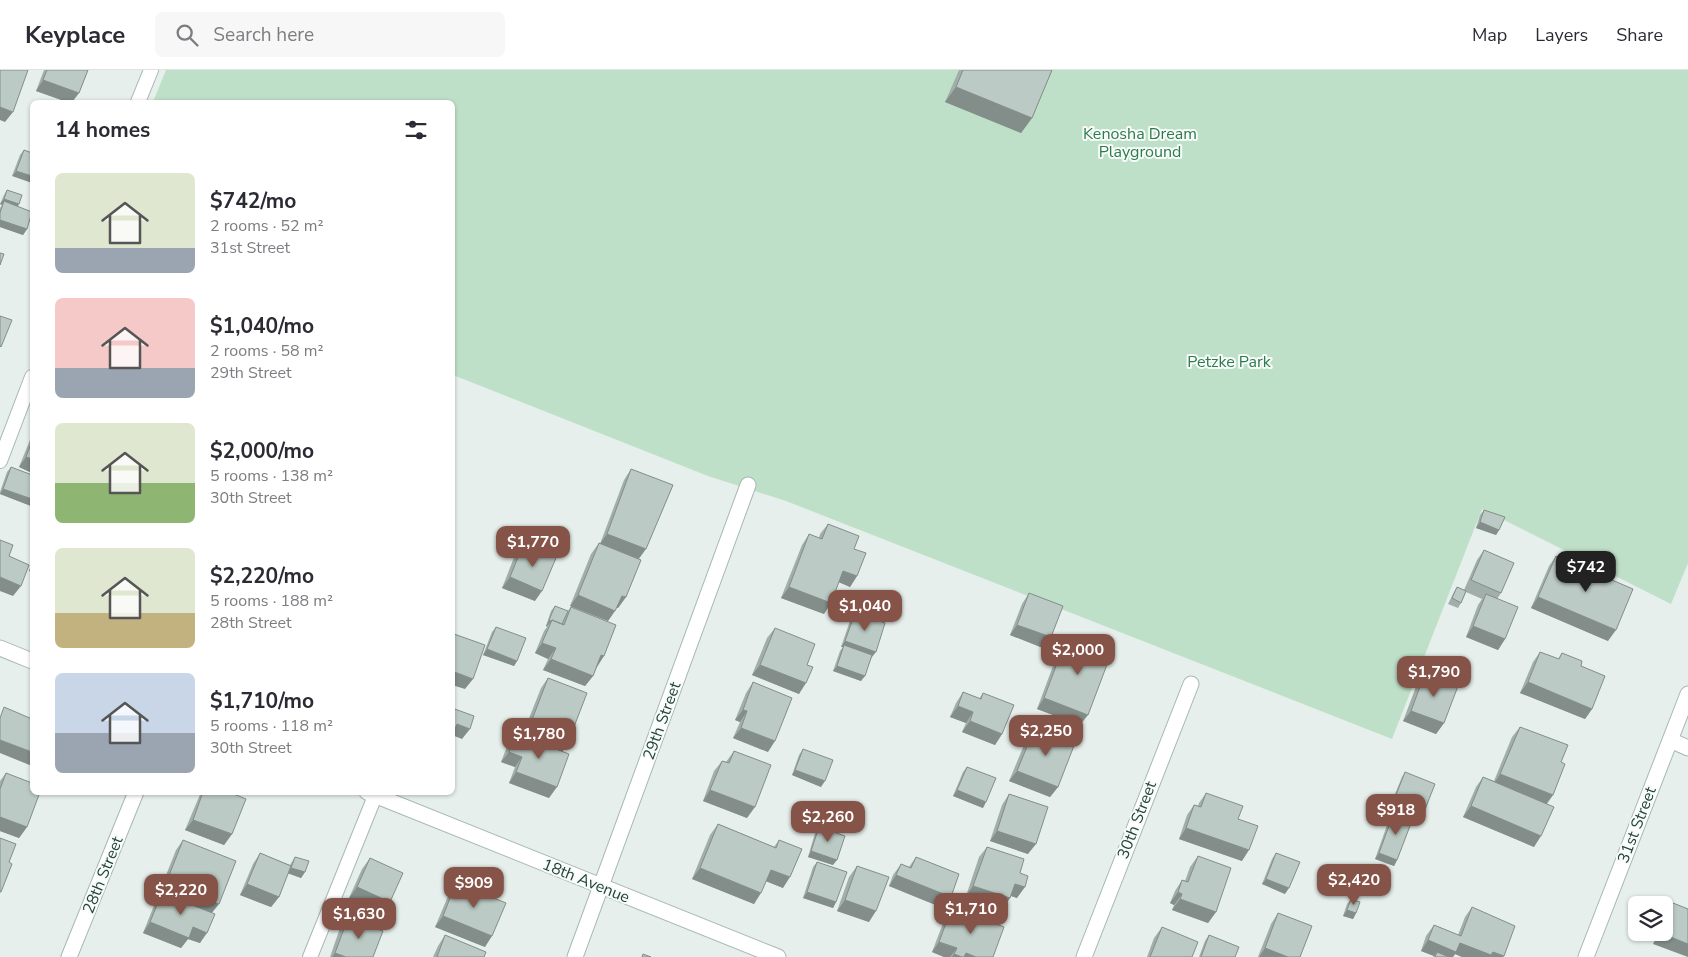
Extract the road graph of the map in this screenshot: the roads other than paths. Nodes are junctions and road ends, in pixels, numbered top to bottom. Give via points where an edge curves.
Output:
1 (151, 70) edge
2 (139, 100) edge
3 (30, 382) edge
4 (0, 461) edge
5 (748, 485) dead end
6 (0, 648) edge
7 (30, 660) edge
8 (1191, 684) dead end
9 (1688, 694) edge
10 (1670, 740) junction
11 (1688, 748) edge
12 (135, 795) edge
13 (371, 795) edge
14 (373, 795) edge
15 (602, 887) junction
16 (70, 957) edge
17 (310, 957) edge
18 (575, 957) edge
19 (778, 957) edge
20 (1084, 957) edge
21 (1586, 957) edge

1 - 2 lane
3 - 4 lane
5 - 15 street, 29th Street
6 - 7 street
8 - 20 street, 30th Street
9 - 10 street, 31st Street
10 - 11 street
10 - 21 street, 31st Street
12 - 16 street, 28th Street
13 - 17 lane
14 - 15 street, 18th Avenue
15 - 18 street, 29th Street
15 - 19 street, 18th Avenue

